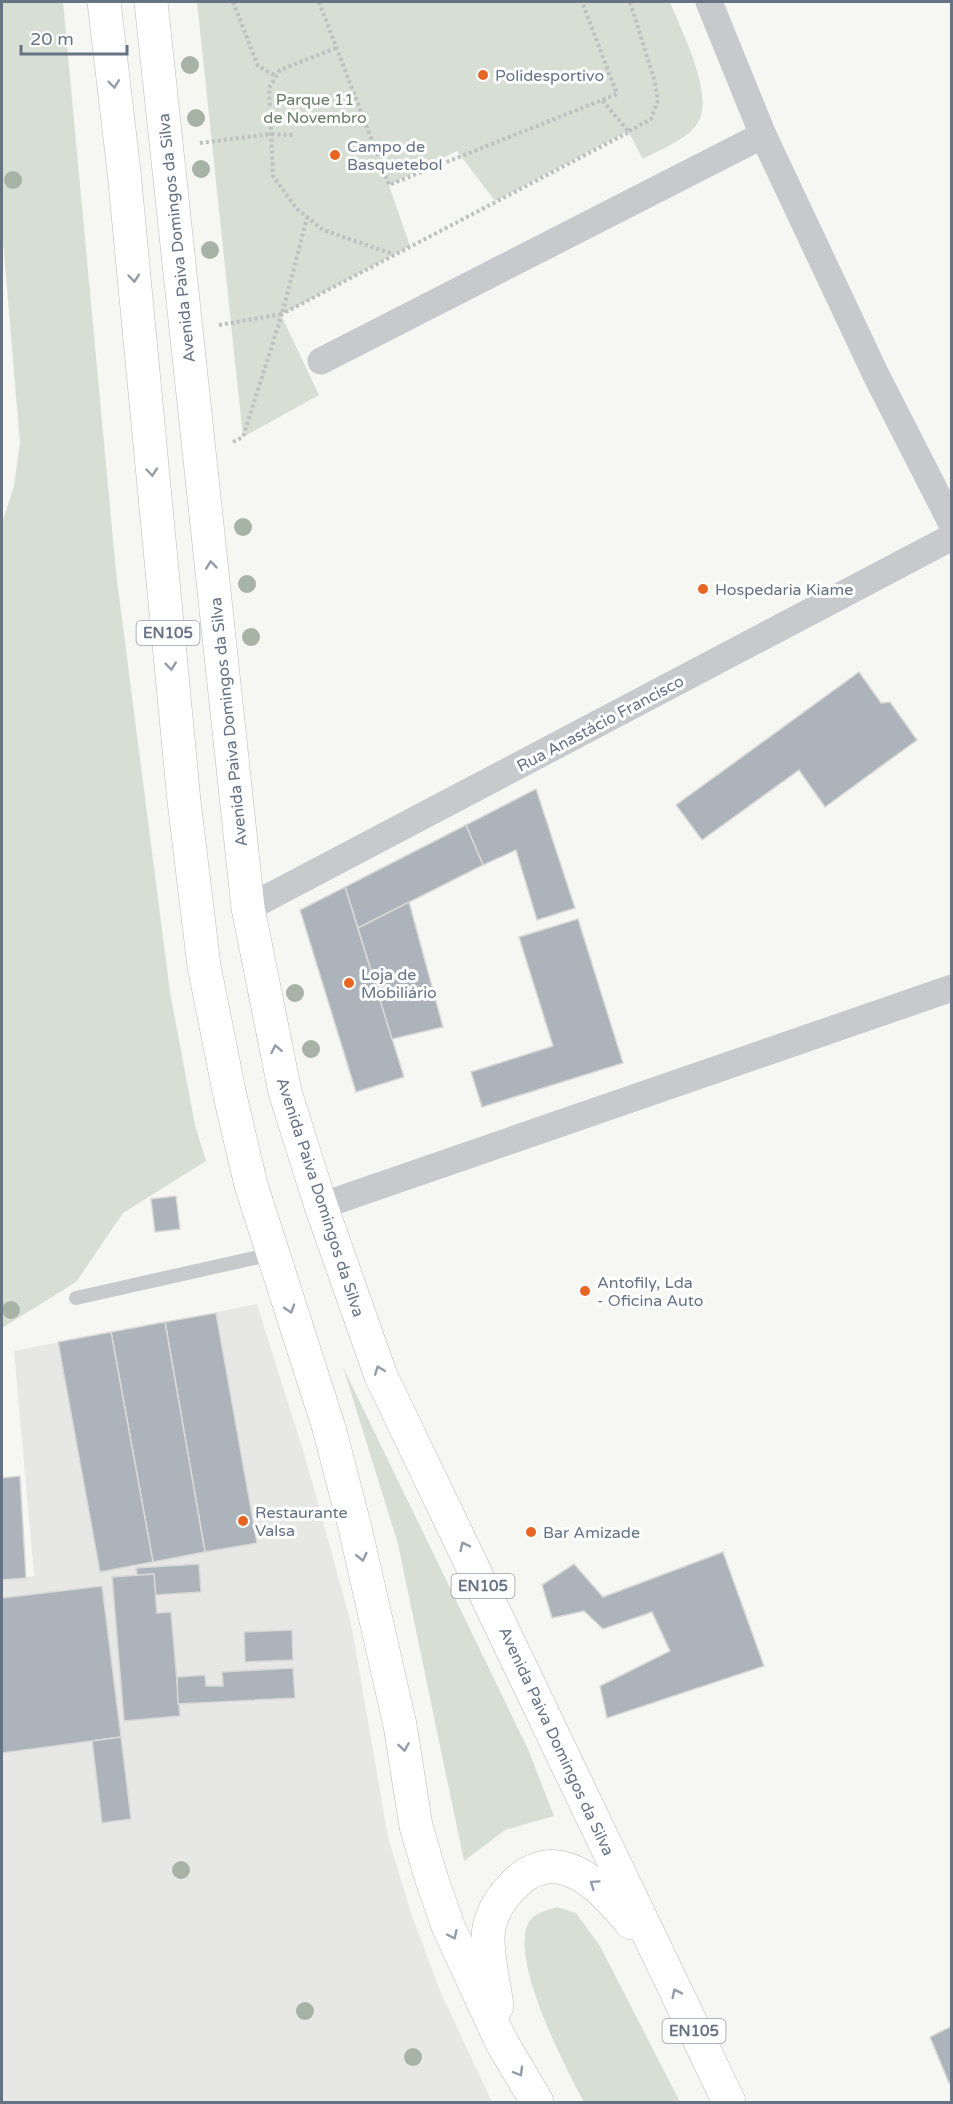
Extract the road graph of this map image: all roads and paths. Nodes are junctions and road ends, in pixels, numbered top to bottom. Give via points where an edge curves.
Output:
1 (151, 2) edge
2 (234, 2) edge
3 (319, 2) edge
4 (582, 2) edge
5 (630, 2) edge
6 (710, 2) edge
7 (104, 3) edge
8 (336, 48) junction
9 (276, 76) junction
10 (602, 100) junction
11 (629, 130) dead end
12 (271, 134) junction
13 (295, 135) dead end
14 (763, 135) junction
15 (189, 144) dead end
16 (307, 218) junction
17 (394, 255) junction
18 (282, 314) junction
19 (209, 327) dead end
20 (321, 361) dead end
21 (224, 446) dead end
22 (951, 524) edge
23 (951, 537) edge
24 (248, 908) junction
25 (951, 988) edge
26 (321, 1206) junction
27 (272, 1254) junction
28 (76, 1298) dead end
29 (660, 1959) junction
30 (501, 2041) junction
31 (537, 2103) edge
32 (729, 2103) edge

24 -> 1 main road, Avenida Paiva Domingos da Silva / EN105
2 - 9 path via 258,66
3 - 8 path
4 - 10 path via 617,94
5 - 11 path via 658,100 651,119
6 - 14 street
7 -> 27 main road, EN105 via 204,966 230,1096
8 - 9 path via 280,70
8 - 10 path via 389,185
9 - 12 path via 269,88
10 - 17 path via 629,132
12 - 13 path
12 - 15 path
12 - 16 path via 273,176
14 - 20 street
14 - 22 street
16 - 17 path via 323,230
16 - 18 path
17 - 18 path
18 - 19 path
18 - 21 path via 243,437
23 - 24 street, Rua Anastácio Francisco
26 -> 24 main road, Avenida Paiva Domingos da Silva / EN105 via 285,1092
25 - 26 street
29 -> 26 main road, Avenida Paiva Domingos da Silva / EN105 via 381,1376
27 - 28 lane
27 -> 30 main road, EN105 via 329,1428 355,1528 400,1725 416,1826 448,1926
29 -> 30 main road via 608,1894 575,1871 546,1866 521,1876 497,1904 488,1936
32 -> 29 main road, Avenida Paiva Domingos da Silva / EN105
30 -> 31 main road, EN105

